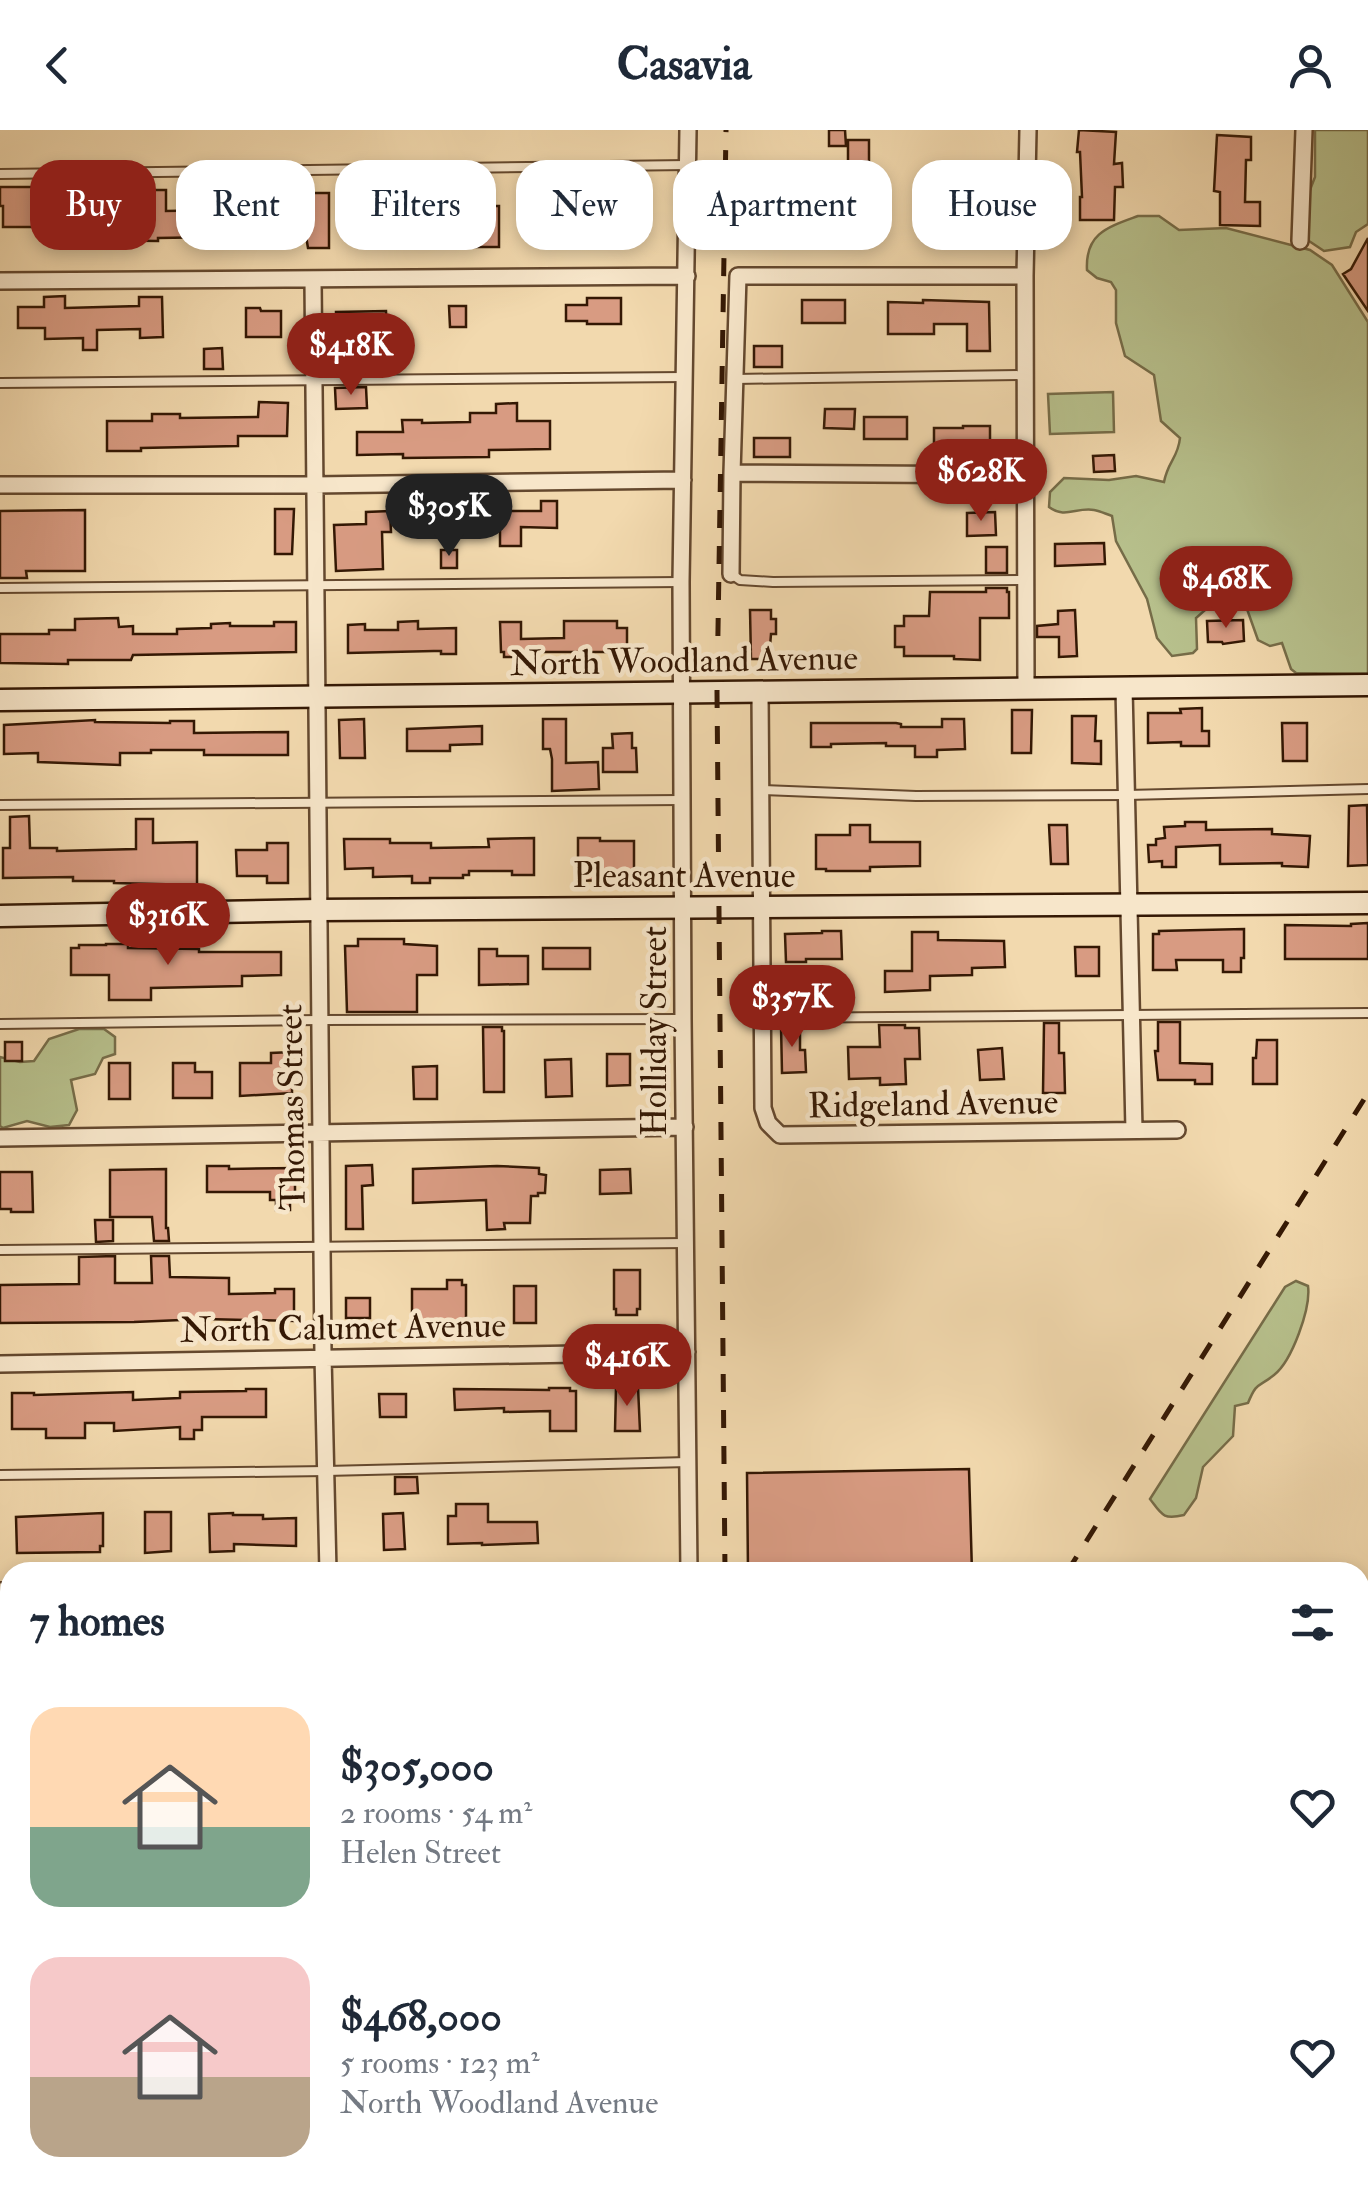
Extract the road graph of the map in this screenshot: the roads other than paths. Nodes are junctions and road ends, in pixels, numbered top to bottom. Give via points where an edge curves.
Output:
1 (688, 130) edge
2 (1028, 130) edge
3 (1304, 130) edge
4 (688, 160) edge
5 (673, 166) edge
6 (0, 174) edge
7 (1300, 241) dead end
8 (687, 250) edge
9 (687, 276) junction
10 (1025, 276) junction
11 (313, 280) junction
12 (0, 281) edge
13 (1026, 374) junction
14 (685, 377) junction
15 (735, 378) junction
16 (313, 381) junction
17 (0, 383) edge
18 (732, 474) junction
19 (1026, 474) junction
20 (683, 480) junction
21 (0, 485) edge
22 (314, 485) junction
23 (731, 574) joint
24 (1026, 580) junction
25 (681, 582) junction
26 (315, 586) junction
27 (0, 588) edge
28 (1368, 685) edge
29 (1026, 688) junction
30 (1124, 688) junction
31 (681, 692) junction
32 (760, 692) junction
33 (316, 696) junction
34 (0, 700) edge
35 (1368, 789) edge
36 (760, 790) junction
37 (1127, 795) junction
38 (682, 800) junction
39 (317, 801) junction
40 (0, 804) edge
41 (1368, 903) edge
42 (1130, 904) junction
43 (683, 907) junction
44 (761, 908) junction
45 (318, 910) junction
46 (0, 916) edge
47 (1368, 1013) edge
48 (1132, 1014) junction
49 (762, 1018) junction
50 (683, 1019) junction
51 (320, 1020) junction
52 (0, 1024) edge
53 (685, 1127) junction
54 (1134, 1130) junction
55 (1176, 1130) dead end
56 (321, 1132) junction
57 (0, 1138) edge
58 (686, 1242) junction
59 (322, 1245) junction
60 (0, 1250) edge
61 (687, 1352) junction
62 (323, 1356) junction
63 (0, 1364) edge
64 (688, 1462) junction
65 (326, 1470) junction
66 (0, 1475) edge
67 (328, 1562) edge
68 (689, 1562) edge

1 - 4 street, Holliday Street
2 - 10 street
3 - 7 street
5 - 6 lane
8 - 9 street, Holliday Street
9 - 11 street
9 - 14 street, Holliday Street
10 - 13 street
10 - 15 street via 738,276
11 - 12 street
11 - 16 street, Thomas Street
13 - 15 lane
13 - 19 street
14 - 16 lane
14 - 20 street, Holliday Street
15 - 18 street
16 - 17 lane
16 - 22 street, Thomas Street
18 - 19 street
18 - 23 street
19 - 24 street
20 - 22 street
20 - 25 street, Holliday Street
21 - 22 street
22 - 26 street, Thomas Street
23 - 24 lane via 773,582
24 - 29 street
25 - 26 lane
25 - 31 street, Holliday Street
26 - 27 lane
26 - 33 street, Thomas Street
28 - 30 street, North Woodland Avenue
29 - 30 street, North Woodland Avenue
29 - 32 street, North Woodland Avenue
30 - 37 street
31 - 32 street, North Woodland Avenue
31 - 33 street, North Woodland Avenue
31 - 38 street, Holliday Street
32 - 36 street, Ridgeland Avenue
33 - 34 street, North Woodland Avenue
33 - 39 street, Thomas Street
35 - 37 lane
36 - 37 lane
36 - 44 street, Ridgeland Avenue
37 - 42 street
38 - 39 lane
38 - 43 street, Holliday Street
39 - 40 lane
39 - 45 street, Thomas Street
41 - 42 street, Pleasant Avenue
42 - 44 street, Pleasant Avenue
42 - 48 street
43 - 44 street, Pleasant Avenue
43 - 45 street, Pleasant Avenue
43 - 50 street, Holliday Street
44 - 49 street, Ridgeland Avenue
45 - 46 street, Pleasant Avenue
45 - 51 street, Thomas Street
47 - 48 lane
48 - 49 lane
48 - 54 street
49 - 54 street, Ridgeland Avenue via 763,1108 780,1135
50 - 51 lane
50 - 53 street, Holliday Street
51 - 52 lane
51 - 56 street, Thomas Street
53 - 56 street
53 - 58 street, Holliday Street
54 - 55 street, Ridgeland Avenue
56 - 57 street
56 - 59 street, Thomas Street
58 - 59 lane
58 - 61 street, Holliday Street
59 - 60 lane
59 - 62 street, Thomas Street
61 - 62 street, North Calumet Avenue
61 - 64 street, Holliday Street
62 - 63 street, North Calumet Avenue
62 - 65 street, Thomas Street
64 - 65 lane
64 - 68 street, Holliday Street
65 - 66 lane
65 - 67 street, Thomas Street

